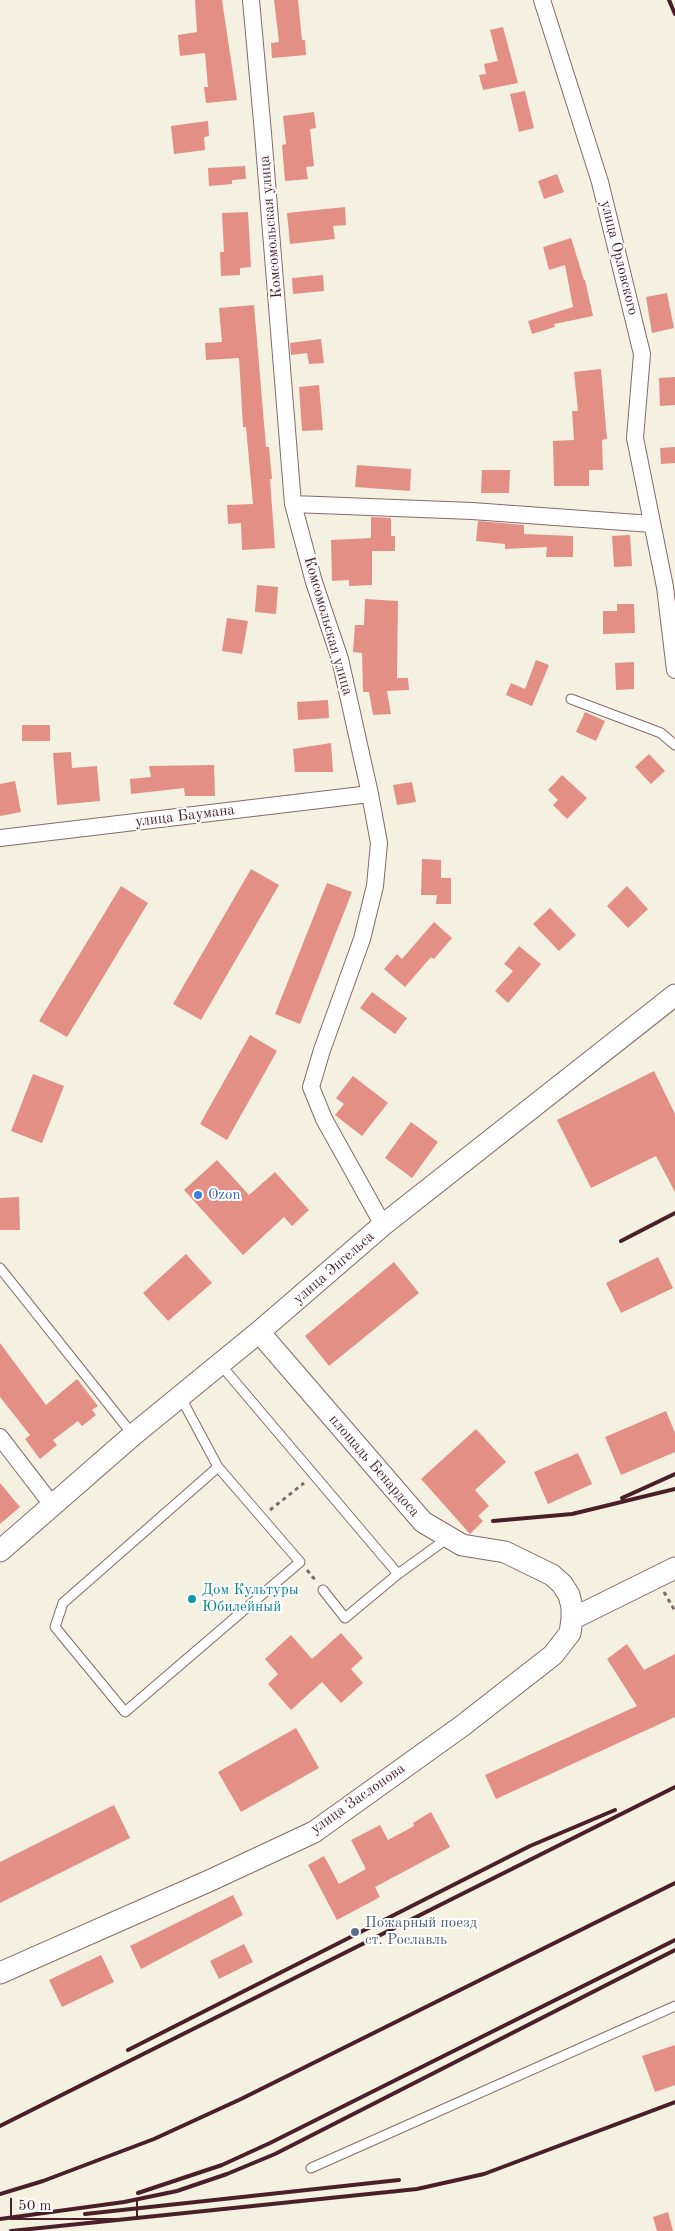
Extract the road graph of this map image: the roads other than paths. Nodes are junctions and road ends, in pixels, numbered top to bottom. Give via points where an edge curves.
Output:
1 (251, 0) edge
2 (542, 0) edge
3 (293, 504) junction
4 (652, 524) junction
5 (675, 670) edge
6 (571, 699) dead end
7 (675, 745) edge
8 (370, 794) junction
9 (0, 838) edge
10 (675, 995) edge
11 (383, 1226) junction
12 (0, 1268) edge
13 (259, 1332) junction
14 (220, 1364) junction
15 (180, 1396) junction
16 (133, 1435) junction
17 (0, 1437) edge
18 (218, 1467) junction
19 (53, 1506) junction
20 (448, 1538) junction
21 (0, 1550) edge
22 (675, 1568) edge
23 (398, 1574) junction
24 (324, 1590) road end
25 (572, 1619) junction
26 (0, 1973) edge
27 (675, 2006) edge
28 (311, 2168) dead end

1 - 3 street, Комсомольская улица
2 - 4 street, улица Орловского via 600,182 642,354 635,438
3 - 4 street via 472,511
3 - 8 street, Комсомольская улица via 314,582 340,659
4 - 5 street, улица Орловского via 665,587
6 - 7 lane via 661,733
8 - 9 street, улица Баумана
8 - 11 street, Комсомольская улица via 379,843 375,886 362,939 311,1087 324,1119
10 - 11 street, улица Энгельса
11 - 13 street, улица Энгельса
12 - 16 lane
13 - 14 street, улица Энгельса
13 - 20 street, площадь Бенардоса via 409,1508 422,1522
14 - 15 street, улица Энгельса
14 - 23 lane
15 - 16 street, улица Энгельса
15 - 18 lane
16 - 19 street, улица Энгельса
17 - 19 street
18 - 18 lane via 63,1603 55,1627 125,1712 300,1562
19 - 21 street, улица Энгельса
20 - 23 lane
20 - 25 street, площадь Бенардоса via 505,1552 552,1575 569,1595
22 - 25 street
23 - 24 lane via 345,1618
25 - 26 street, улица Заслонова via 570,1633 553,1655 462,1726 314,1832
27 - 28 lane

